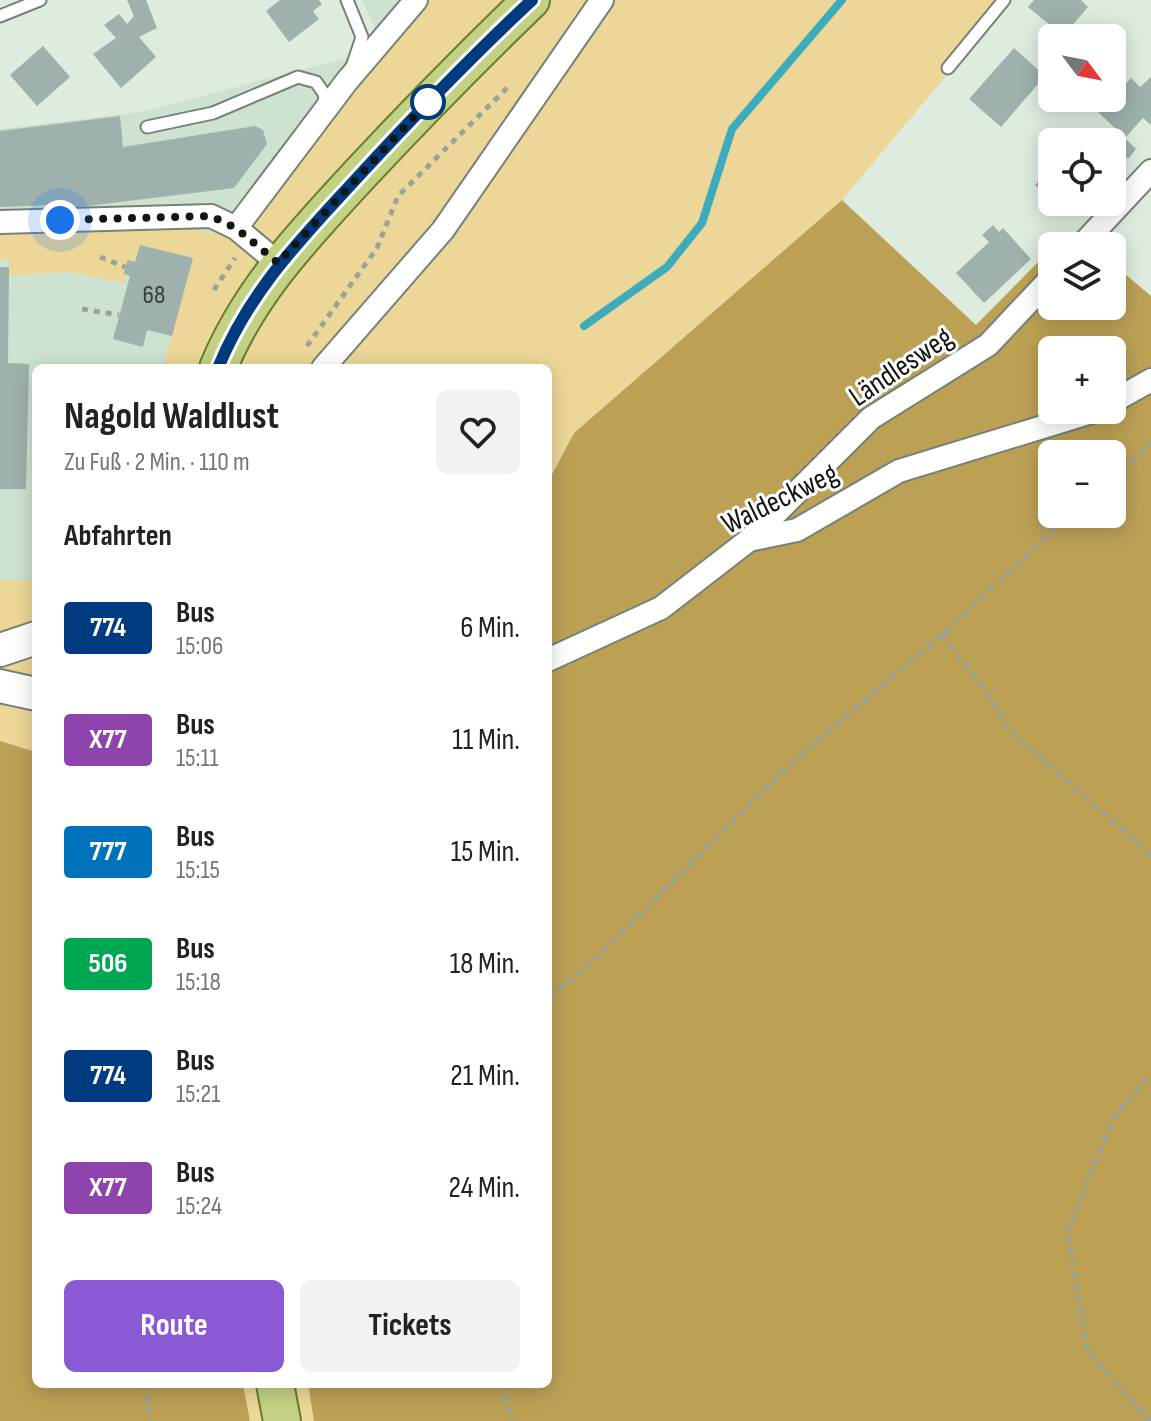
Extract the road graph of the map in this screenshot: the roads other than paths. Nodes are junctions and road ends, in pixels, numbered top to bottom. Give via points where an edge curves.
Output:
1 (40, 0) edge
2 (347, 0) edge
3 (416, 0) edge
4 (531, 0) edge
5 (602, 0) edge
6 (1004, 0) edge
7 (0, 16) edge
8 (948, 68) dead end
9 (347, 81) junction
10 (323, 113) junction
11 (147, 127) dead end
12 (1151, 171) edge
13 (0, 222) edge
14 (236, 228) junction
15 (1094, 232) edge
16 (278, 263) junction
17 (1038, 292) edge
18 (220, 364) edge
19 (326, 364) edge
20 (1151, 380) edge
21 (1126, 394) edge
22 (1052, 424) edge
23 (749, 540) junction
24 (552, 658) edge
25 (276, 1388) edge
26 (282, 1421) edge

1 - 7 lane
2 - 9 lane via 362,37
3 - 9 street
4 - 16 main road
5 - 19 street via 443,230
6 - 8 lane
9 - 10 street
10 - 11 lane via 325,95 316,82 298,77 213,113
10 - 14 street
12 - 15 street
13 - 14 street via 211,216
14 - 16 street
16 - 18 main road
17 - 23 street, Ländlesweg via 988,345 871,418
20 - 21 street
22 - 23 street, Waldeckweg via 899,471 797,530
23 - 24 street, Waldeckweg via 661,608
25 - 26 main road

